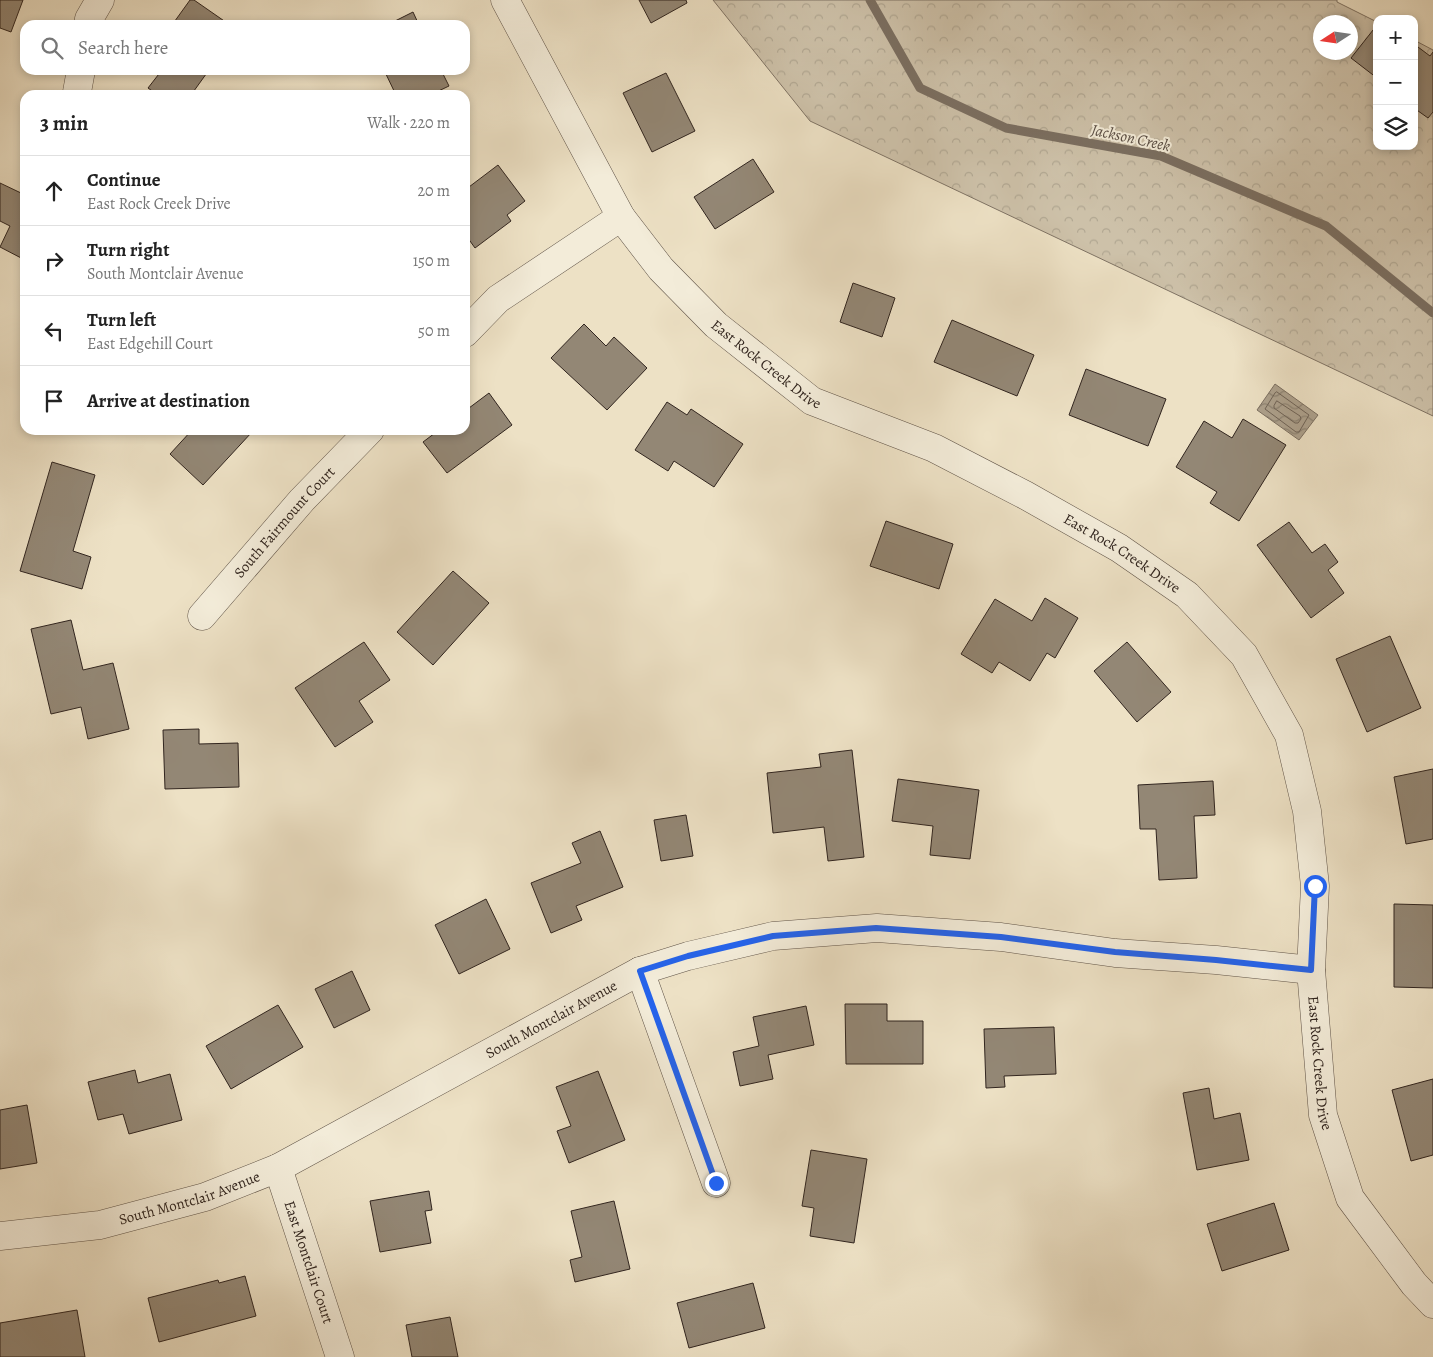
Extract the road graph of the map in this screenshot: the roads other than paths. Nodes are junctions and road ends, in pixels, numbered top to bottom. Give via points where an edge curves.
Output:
1 (100, 0) edge
2 (505, 0) edge
3 (90, 20) edge
4 (621, 217) junction
5 (470, 327) edge
6 (365, 435) edge
7 (202, 616) dead end
8 (1311, 970) junction
9 (640, 971) junction
10 (278, 1168) junction
11 (716, 1183) dead end
12 (0, 1236) edge
13 (1433, 1304) edge
14 (340, 1357) edge

1 - 3 street
2 - 4 street, East Rock Creek Drive
4 - 5 street via 498,299
4 - 8 street, East Rock Creek Drive via 661,270 716,325 812,401 934,448 1119,548 1187,595 1244,655 1289,735 1308,811 1315,886
6 - 7 street, South Fairmount Court via 302,500
8 - 9 street, South Montclair Avenue via 1115,952 1001,937 876,928 773,936
8 - 13 street, East Rock Creek Drive via 1323,1115 1350,1198 1414,1284
9 - 10 street, South Montclair Avenue
9 - 11 street
10 - 12 street, South Montclair Avenue via 205,1198 100,1225
10 - 14 street, East Montclair Court

